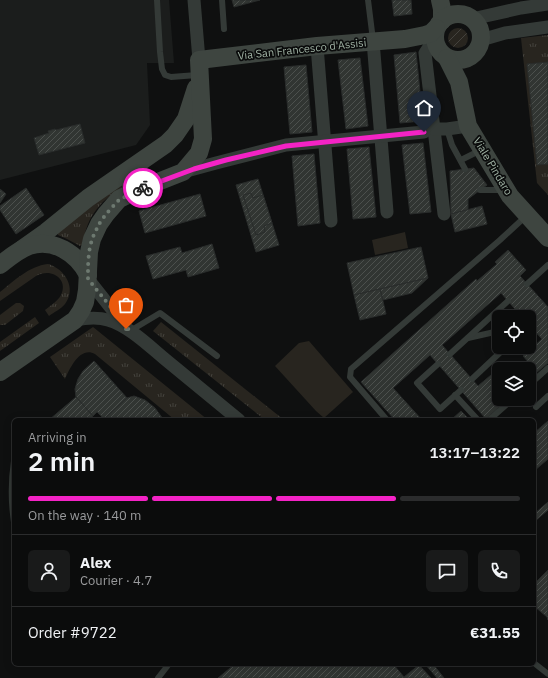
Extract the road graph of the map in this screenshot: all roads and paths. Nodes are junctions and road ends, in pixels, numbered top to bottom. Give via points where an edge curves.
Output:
1 (157, 0) edge
2 (194, 0) edge
3 (222, 0) edge
4 (368, 0) edge
5 (440, 0) edge
6 (548, 4) edge
7 (451, 16) edge
8 (548, 27) edge
9 (224, 29) dead end
10 (405, 40) junction
11 (481, 40) junction
12 (373, 41) junction
13 (317, 46) junction
14 (439, 52) junction
15 (470, 57) junction
16 (199, 71) junction
17 (459, 82) junction
18 (468, 126) junction
19 (447, 129) junction
20 (429, 130) junction
21 (380, 136) junction
22 (324, 141) junction
23 (483, 149) junction
24 (461, 160) junction
25 (465, 169) dead end
26 (183, 172) junction
27 (480, 190) dead end
28 (506, 190) junction
29 (386, 212) dead end
30 (444, 214) dead end
31 (527, 215) junction
32 (331, 221) dead end
33 (548, 238) edge
34 (22, 249) junction
35 (0, 265) edge
36 (548, 265) edge
37 (88, 277) junction
38 (527, 284) dead end
39 (508, 301) dead end
40 (75, 320) junction
41 (130, 331) junction
42 (492, 333) edge
43 (467, 339) junction
44 (450, 354) dead end
45 (499, 354) edge
46 (217, 356) dead end
47 (438, 364) dead end
48 (548, 368) edge
49 (0, 372) edge
50 (472, 379) dead end
51 (536, 379) edge
52 (461, 390) dead end
53 (455, 395) junction
54 (548, 396) edge
55 (505, 406) edge
56 (536, 407) dead end
57 (237, 418) edge
58 (385, 418) edge
59 (476, 418) edge
60 (491, 418) edge
61 (536, 665) edge
62 (167, 666) edge
63 (548, 674) edge
64 (158, 678) edge

1 - 16 lane via 160,52 165,75 171,77
2 - 16 street
3 - 9 lane
4 - 12 lane
5 - 7 street via 442,9
6 - 7 street
7 - 10 street, Via San Francesco d'Assisi via 431,32
7 - 11 street via 478,25
7 - 14 street via 435,34
8 - 11 street via 505,33
10 - 12 street, Via San Francesco d'Assisi
10 - 14 street, Via San Francesco d'Assisi
11 - 15 street via 480,47
12 - 13 street, Via San Francesco d'Assisi
12 - 21 street
13 - 16 street, Via San Francesco d'Assisi
13 - 22 street
14 - 15 street via 455,60
14 - 17 street, Viale Pindaro
14 - 20 street via 425,53
15 - 17 street
16 - 26 street via 203,139 198,153
16 - 34 street via 186,119 175,135
17 - 18 street, Viale Pindaro
18 - 19 street
18 - 23 street, Viale Pindaro
19 - 20 street
19 - 24 lane via 452,145
20 - 21 street
20 - 30 street
21 - 22 street
21 - 29 street
22 - 26 street via 286,146
22 - 32 street
23 - 24 lane
23 - 28 street, Viale Pindaro
24 - 25 lane
26 - 37 street via 140,189 119,200 111,208 92,239
27 - 28 lane
28 - 31 street, Viale Pindaro
31 - 33 street, Viale Pindaro
31 - 58 lane via 351,369 350,377
34 - 35 street
34 - 37 street via 37,244 62,248 76,258
36 - 38 lane
37 - 40 street via 85,302
37 - 41 street
39 - 43 lane
40 - 41 street via 99,318 119,324
40 - 49 street
41 - 46 lane via 160,313
41 - 57 street
42 - 43 lane
43 - 44 lane
45 - 50 lane
47 - 53 lane via 417,383 440,409
48 - 51 lane
52 - 53 lane
53 - 59 lane
54 - 56 lane
55 - 60 lane
61 - 63 lane
62 - 64 lane

